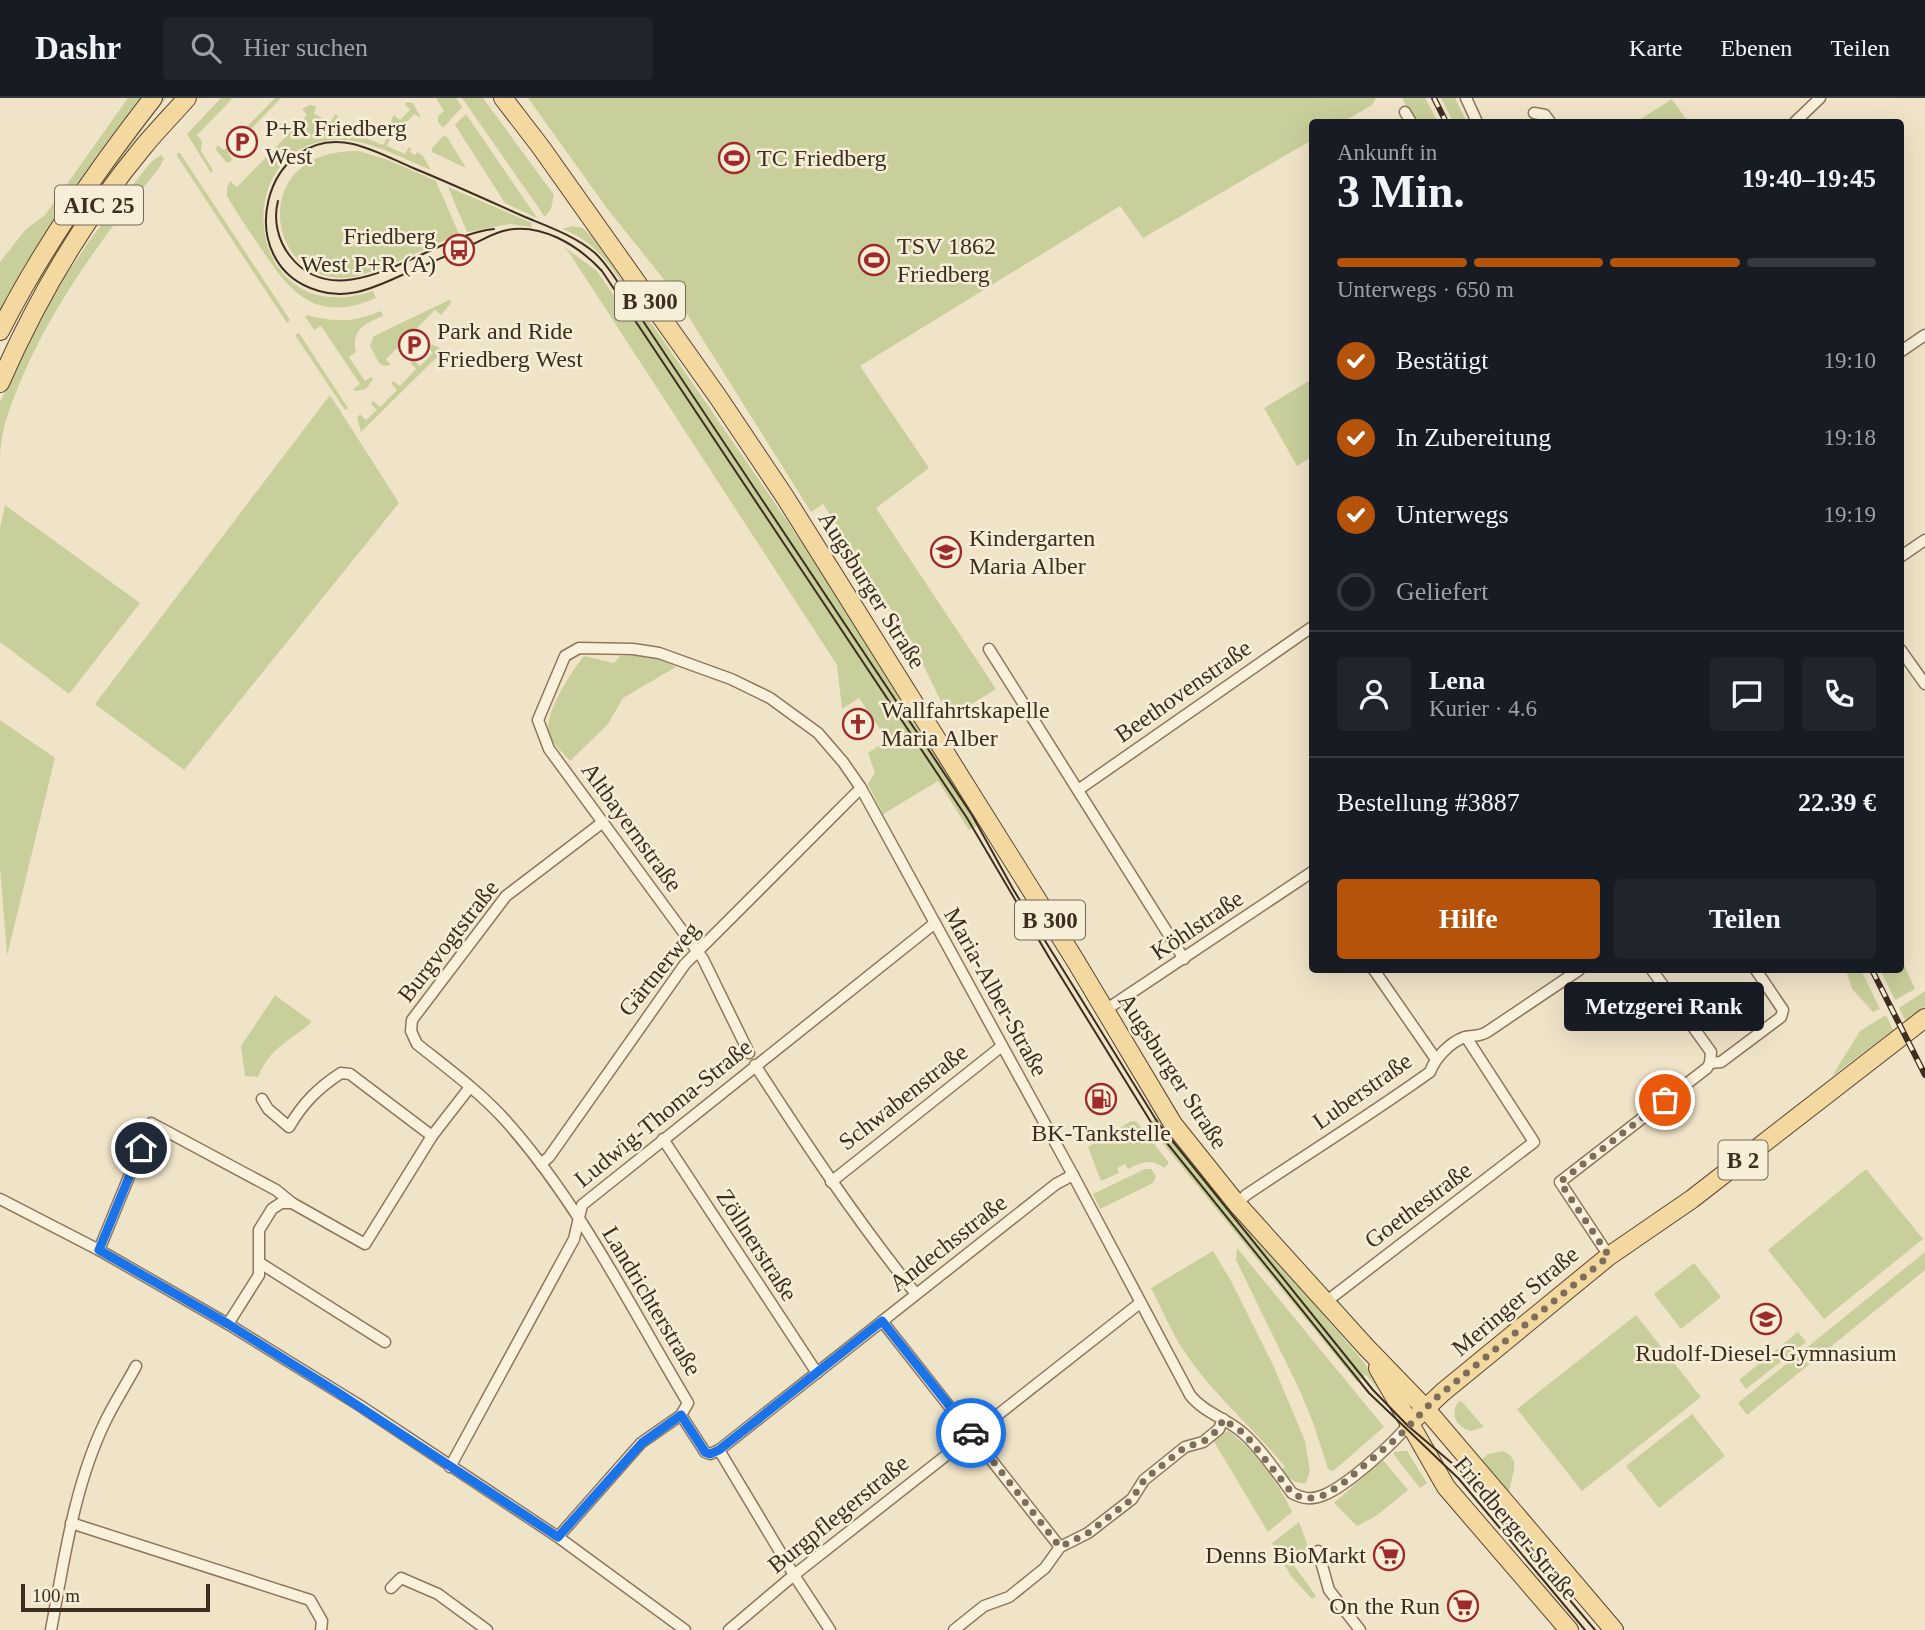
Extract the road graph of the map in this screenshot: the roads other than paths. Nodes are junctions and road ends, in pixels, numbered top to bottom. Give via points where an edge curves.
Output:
1 (153, 98) edge
2 (187, 98) edge
3 (503, 98) edge
4 (1466, 98) edge
5 (1820, 98) edge
6 (1534, 113) dead end
7 (1476, 119) edge
8 (1548, 119) edge
9 (1798, 119) edge
10 (0, 331) edge
11 (1925, 335) edge
12 (1904, 349) edge
13 (0, 383) edge
14 (1925, 540) edge
15 (1904, 554) edge
16 (1309, 628) edge
17 (989, 649) dead end
18 (1904, 655) edge
19 (565, 656) joint
20 (1925, 684) edge
21 (860, 789) junction
22 (1078, 790) junction
23 (603, 822) junction
24 (1309, 877) edge
25 (935, 923) junction
26 (697, 951) junction
27 (1184, 959) junction
28 (1376, 973) edge
29 (1574, 973) edge
30 (1654, 973) edge
31 (1758, 973) edge
32 (1104, 1011) junction
33 (1925, 1018) edge
34 (1466, 1037) junction
35 (417, 1044) joint
36 (1002, 1046) junction
37 (748, 1053) dead end
38 (1435, 1058) junction
39 (1710, 1063) junction
40 (755, 1065) junction
41 (470, 1087) junction
42 (262, 1099) dead end
43 (432, 1136) junction
44 (663, 1139) junction
45 (541, 1164) junction
46 (1073, 1175) junction
47 (831, 1182) junction
48 (0, 1199) edge
49 (292, 1203) junction
50 (1237, 1204) junction
51 (577, 1217) junction
52 (99, 1250) junction
53 (1609, 1256) junction
54 (260, 1263) junction
55 (916, 1294) junction
56 (1326, 1301) junction
57 (1140, 1303) junction
58 (882, 1321) junction
59 (228, 1324) junction
60 (385, 1342) dead end
61 (1366, 1347) junction
62 (136, 1366) dead end
63 (817, 1373) junction
64 (1425, 1408) junction
65 (681, 1415) junction
66 (1223, 1419) junction
67 (1409, 1424) junction
68 (972, 1434) junction
69 (719, 1450) junction
70 (450, 1467) junction
71 (71, 1523) junction
72 (558, 1537) junction
73 (1060, 1547) junction
74 (1318, 1551) dead end
75 (794, 1575) junction
76 (391, 1588) dead end
77 (51, 1630) edge
78 (321, 1630) edge
79 (487, 1630) edge
80 (685, 1630) edge
81 (729, 1630) edge
82 (830, 1630) edge
83 (954, 1630) edge
84 (1360, 1630) edge
85 (1569, 1630) edge
86 (1614, 1630) edge

1 - 10 main road, AIC 25 via 80,197
2 - 13 main road, AIC 25 via 145,145 82,230
3 - 32 main road, Augsburger Straße / B 300 via 695,363 785,497
4 - 7 street
5 - 9 street
6 - 8 street
11 - 12 street
14 - 15 street
16 - 22 street, Beethovenstraße
17 - 22 street
18 - 20 street
19 - 21 street, Maria-Alber-Straße via 579,648 633,649 659,653 731,679 770,698 818,733
19 - 23 street, Altbayernstraße via 538,720 549,749
21 - 25 street, Maria-Alber-Straße
21 - 26 street, Gärtnerweg
22 - 27 street
23 - 26 street, Altbayernstraße
23 - 35 street, Burgvogtstraße via 506,897 412,1020
24 - 27 street, Köhlstraße
25 - 36 street, Maria-Alber-Straße
25 - 40 street, Ludwig-Thoma-Straße
26 - 37 street, Altbayernstraße
26 - 45 street, Gärtnerweg
27 - 32 street, Köhlstraße
28 - 38 street
29 - 34 street, Luberstraße via 1478,1037
30 - 39 street via 1711,1052
31 - 39 street via 1783,1010 1780,1017 1721,1062
32 - 50 main road, Augsburger Straße / B 300 via 1173,1124
33 - 53 main road, Meringer Straße / B 2 via 1692,1199
34 - 38 street, Luberstraße
34 - 56 street, Goethestraße via 1534,1142
35 - 41 street, Landrichterstraße
36 - 46 street, Maria-Alber-Straße
36 - 47 street, Schwabenstraße
38 - 50 street, Luberstraße via 1430,1072
39 - 53 street via 1560,1182
40 - 44 street, Ludwig-Thoma-Straße
40 - 47 street
41 - 43 street
41 - 45 street, Landrichterstraße
42 - 43 street via 289,1127 320,1087 341,1073 350,1074
43 - 49 street via 365,1244
44 - 51 street, Ludwig-Thoma-Straße via 582,1205
44 - 63 street, Zöllnerstraße
45 - 51 street, Landrichterstraße
46 - 55 street, Andechsstraße
46 - 57 street, Maria-Alber-Straße
47 - 55 street
48 - 52 street
49 - 52 street via 151,1123
49 - 54 street via 271,1209 259,1230
50 - 56 main road, Augsburger Straße / B 300
51 - 65 street, Landrichterstraße via 688,1403
51 - 70 street, Ludwig-Thoma-Straße via 574,1239
52 - 59 street
53 - 64 main road, Meringer Straße / B 2
54 - 59 street via 259,1275
54 - 60 street
55 - 58 street, Andechsstraße
56 - 61 main road, Augsburger Straße / B 300
57 - 66 street, Maria-Alber-Straße via 1190,1395 1205,1411
57 - 68 street, Burgpflegerstraße
58 - 63 street, Andechsstraße
58 - 68 street
59 - 70 street
61 - 64 main road, Augsburger Straße / B 300
61 - 67 main road, Friedberger Straße / B 300
62 - 71 street via 104,1424
63 - 69 street, Andechsstraße
64 - 67 main road, Meringer Straße
64 - 86 main road, Friedberger Straße
65 - 69 street, Landrichterstraße via 705,1452
65 - 72 street via 642,1443
66 - 67 street, Maria-Alber-Straße via 1245,1434 1292,1493 1302,1498 1324,1495 1341,1485
66 - 73 street via 1219,1429 1203,1442 1185,1447 1144,1480 1132,1499 1088,1533
67 - 85 main road, Friedberger Straße via 1446,1487
68 - 73 street
68 - 75 street, Burgpflegerstraße
69 - 75 street, Landrichterstraße
70 - 72 street
71 - 77 street
71 - 78 street via 310,1600 322,1620
72 - 80 street
73 - 83 street via 1045,1569
74 - 84 street via 1329,1590
75 - 81 street, Burgpflegerstraße
75 - 82 street, Landrichterstraße
76 - 79 street via 401,1578 438,1594

